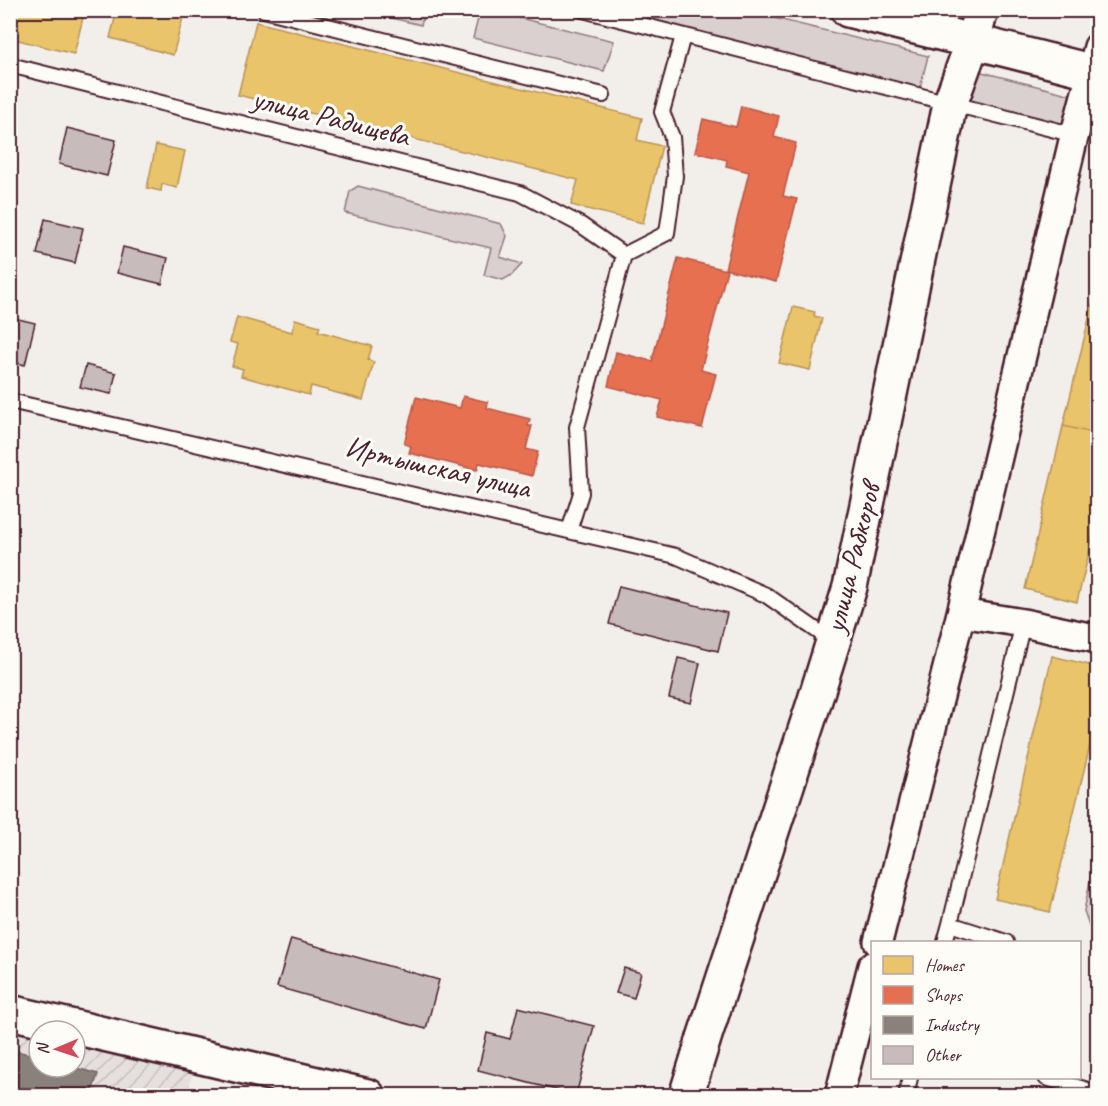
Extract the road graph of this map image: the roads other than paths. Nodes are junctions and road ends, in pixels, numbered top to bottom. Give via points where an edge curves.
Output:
1 (264, 10) edge
2 (583, 10) edge
3 (869, 13) edge
4 (977, 26) edge
5 (683, 36) junction
6 (1095, 64) edge
7 (10, 65) edge
8 (603, 95) dead end
9 (950, 104) junction
10 (1075, 135) junction
11 (624, 255) junction
12 (10, 401) edge
13 (569, 531) junction
14 (961, 613) junction
15 (1023, 623) junction
16 (1098, 639) edge
17 (833, 641) junction
18 (950, 924) junction
19 (878, 941) edge
20 (945, 941) edge
21 (1003, 941) edge
22 (871, 977) edge
23 (10, 1012) edge
24 (910, 1079) edge
25 (1052, 1079) edge
26 (1098, 1093) edge
27 (368, 1095) edge
28 (687, 1095) edge
29 (839, 1095) edge
30 (906, 1095) edge

1 - 8 lane
2 - 5 lane
3 - 4 street
4 - 6 street
4 - 9 street, улица Рабкоров
5 - 9 lane
5 - 11 lane via 662,112 672,137 675,176 667,233
6 - 10 street
7 - 11 lane, улица Радищева via 520,193 581,225
9 - 10 lane
9 - 17 street, улица Рабкоров via 850,587
10 - 14 street
11 - 13 lane via 577,426 581,493
12 - 13 lane, Иртышская улица
13 - 17 lane, Иртышская улица via 676,556 766,595
14 - 15 street
14 - 19 street
15 - 16 street
15 - 18 lane
17 - 28 street, улица Рабкоров
18 - 20 lane
18 - 21 lane
22 - 29 street via 860,1035
23 - 27 street
24 - 30 lane
25 - 26 lane

